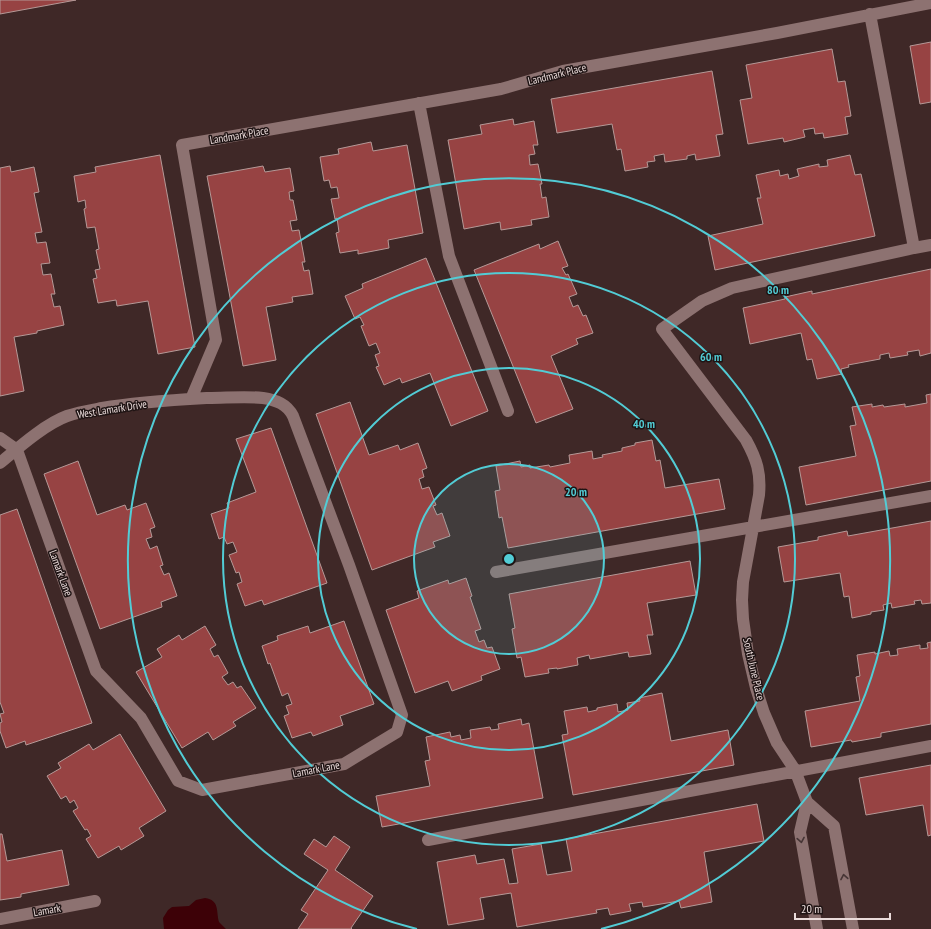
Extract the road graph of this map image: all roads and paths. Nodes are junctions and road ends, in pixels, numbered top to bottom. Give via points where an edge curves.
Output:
1 (931, 3) edge
2 (870, 14) junction
3 (419, 103) junction
4 (931, 245) edge
5 (914, 248) junction
6 (191, 399) junction
7 (508, 411) dead end
8 (0, 438) edge
9 (17, 450) junction
10 (0, 463) edge
11 (931, 496) edge
12 (752, 527) junction
13 (496, 572) dead end
14 (931, 746) edge
15 (795, 770) junction
16 (807, 802) junction
17 (428, 840) dead end
18 (95, 902) dead end
19 (0, 919) edge
20 (817, 929) edge
21 (853, 929) edge

1 - 2 street, Landmark Place
2 - 3 street, Landmark Place via 563,70 501,90
2 - 5 street
3 - 6 street, Landmark Place via 182,145 216,340
3 - 7 street via 449,256
4 - 5 street
5 - 12 street, South June Place via 732,288 702,301 662,330 755,455 760,483
6 - 9 street, West Lamark Drive via 128,404 66,416 52,423
6 - 9 street, Lamark Lane via 263,398 284,405 293,416 402,715 397,732 344,764 202,790 178,781 141,718 96,671
8 - 9 street
9 - 10 street, West Lamark Drive
11 - 12 street
12 - 13 street
12 - 15 street, South June Place via 742,600 748,654 764,713 777,743
14 - 15 street
15 - 16 street, South June Place
15 - 17 street
16 -> 20 street via 800,832
21 -> 16 street, South June Place via 834,826
18 - 19 street, Lamark

